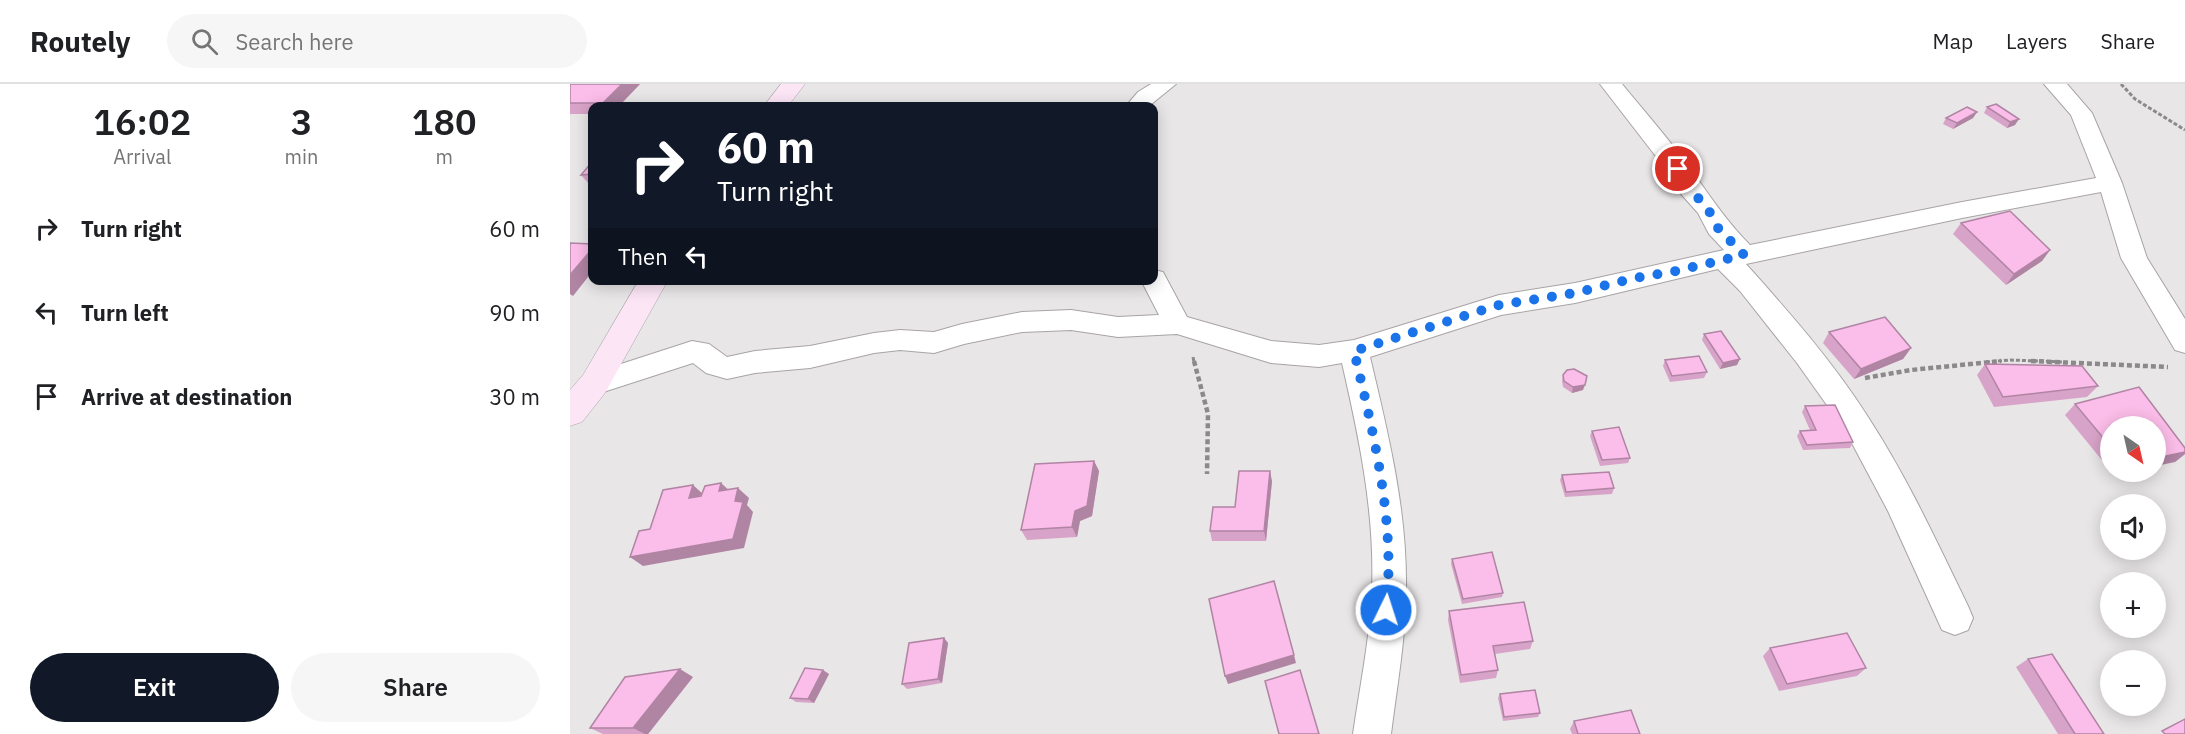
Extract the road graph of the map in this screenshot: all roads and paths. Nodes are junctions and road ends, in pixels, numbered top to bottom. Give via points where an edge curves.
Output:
1 (793, 84) edge
2 (1165, 84) edge
3 (1611, 84) edge
4 (2055, 84) edge
5 (2121, 84) edge
6 (779, 102) edge
7 (1141, 102) edge
8 (2185, 130) edge
9 (2110, 183) junction
10 (1733, 257) junction
11 (651, 285) edge
12 (1157, 285) edge
13 (1177, 324) junction
14 (2185, 343) edge
15 (1354, 351) junction
16 (2173, 367) dead end
17 (1828, 383) junction
18 (594, 384) junction
19 (570, 413) edge
20 (1207, 474) dead end
21 (1954, 618) dead end
22 (1372, 734) edge

1 - 6 main road
2 - 7 street
3 - 10 street via 1708,209
4 - 9 street via 2081,112
5 - 8 path via 2135,99
9 - 10 street
9 - 14 street via 2134,258
10 - 15 street via 1575,293 1499,305
10 - 17 street via 1735,268
11 - 18 main road
12 - 13 street
13 - 15 street via 1271,352 1319,356
13 - 18 street via 1118,327 1071,320 1022,322 934,343 874,343 810,357 727,368 692,352
13 - 20 path via 1190,346 1208,414
15 - 22 street via 1378,457 1386,524 1389,590
16 - 17 path via 2010,360
17 - 21 street via 1873,453
18 - 19 main road

